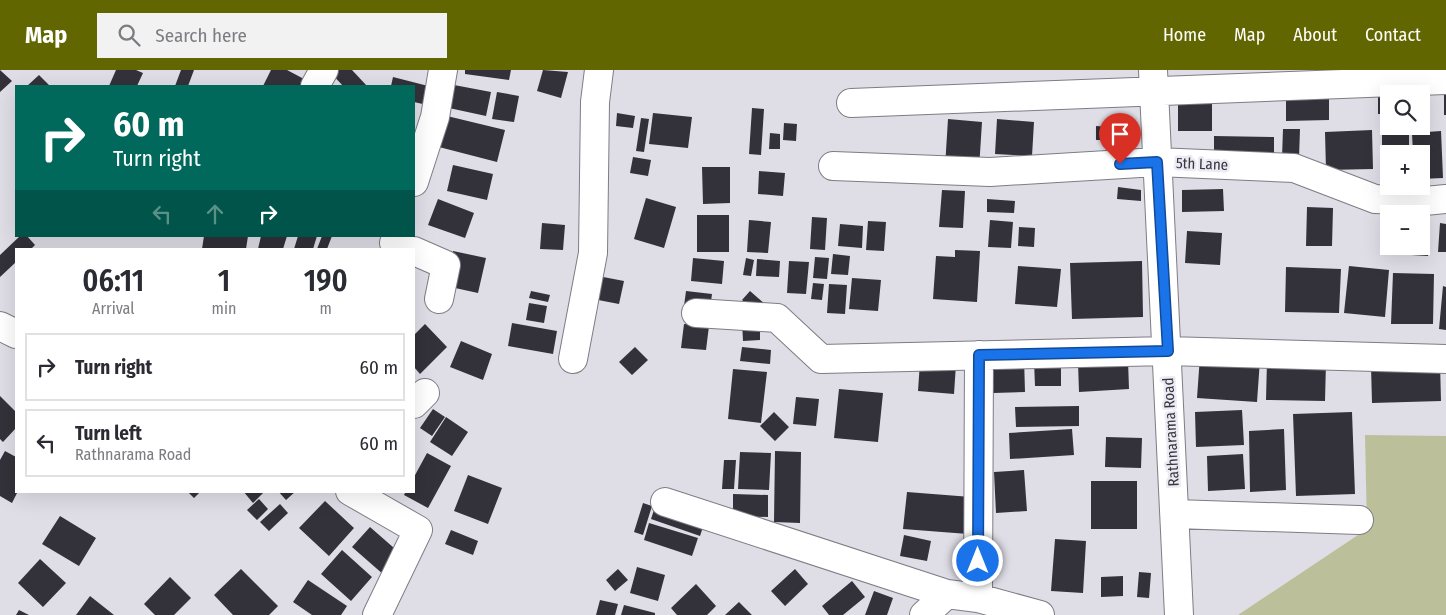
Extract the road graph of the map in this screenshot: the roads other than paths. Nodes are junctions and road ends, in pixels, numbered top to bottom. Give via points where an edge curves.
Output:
1 (324, 70) edge
2 (443, 70) edge
3 (599, 70) edge
4 (1154, 80) edge
5 (1446, 80) edge
6 (316, 85) edge
7 (851, 102) dead end
8 (1157, 162) junction
9 (833, 166) dead end
10 (415, 179) edge
11 (1446, 199) edge
12 (396, 237) edge
13 (406, 248) edge
14 (415, 251) edge
15 (439, 299) dead end
16 (696, 313) dead end
17 (0, 326) edge
18 (15, 334) edge
19 (1168, 351) junction
20 (979, 355) junction
21 (573, 359) dead end
22 (1446, 359) edge
23 (353, 493) edge
24 (665, 502) dead end
25 (1175, 514) junction
26 (1359, 520) dead end
27 (947, 594) junction
28 (978, 598) junction
29 (377, 615) edge
30 (924, 615) edge
31 (1040, 615) edge
32 (1179, 615) edge

1 - 6 street
2 - 10 street via 435,116
3 - 21 street via 594,102 593,252
4 - 5 street
4 - 7 street
4 - 8 street, Rathnarama Road
8 - 9 street, 5th Lane via 990,172
8 - 11 street, 5th Lane via 1294,168 1375,199
8 - 19 street, Rathnarama Road
12 - 13 street via 394,243
14 - 15 street via 446,265
16 - 20 street via 777,318 821,359
17 - 18 street
19 - 20 street
19 - 22 street
19 - 25 street, Rathnarama Road
20 - 28 street
23 - 29 street via 418,530
24 - 27 street
25 - 26 street
25 - 32 street, Rathnarama Road
27 - 28 street
27 - 30 street
28 - 31 street

